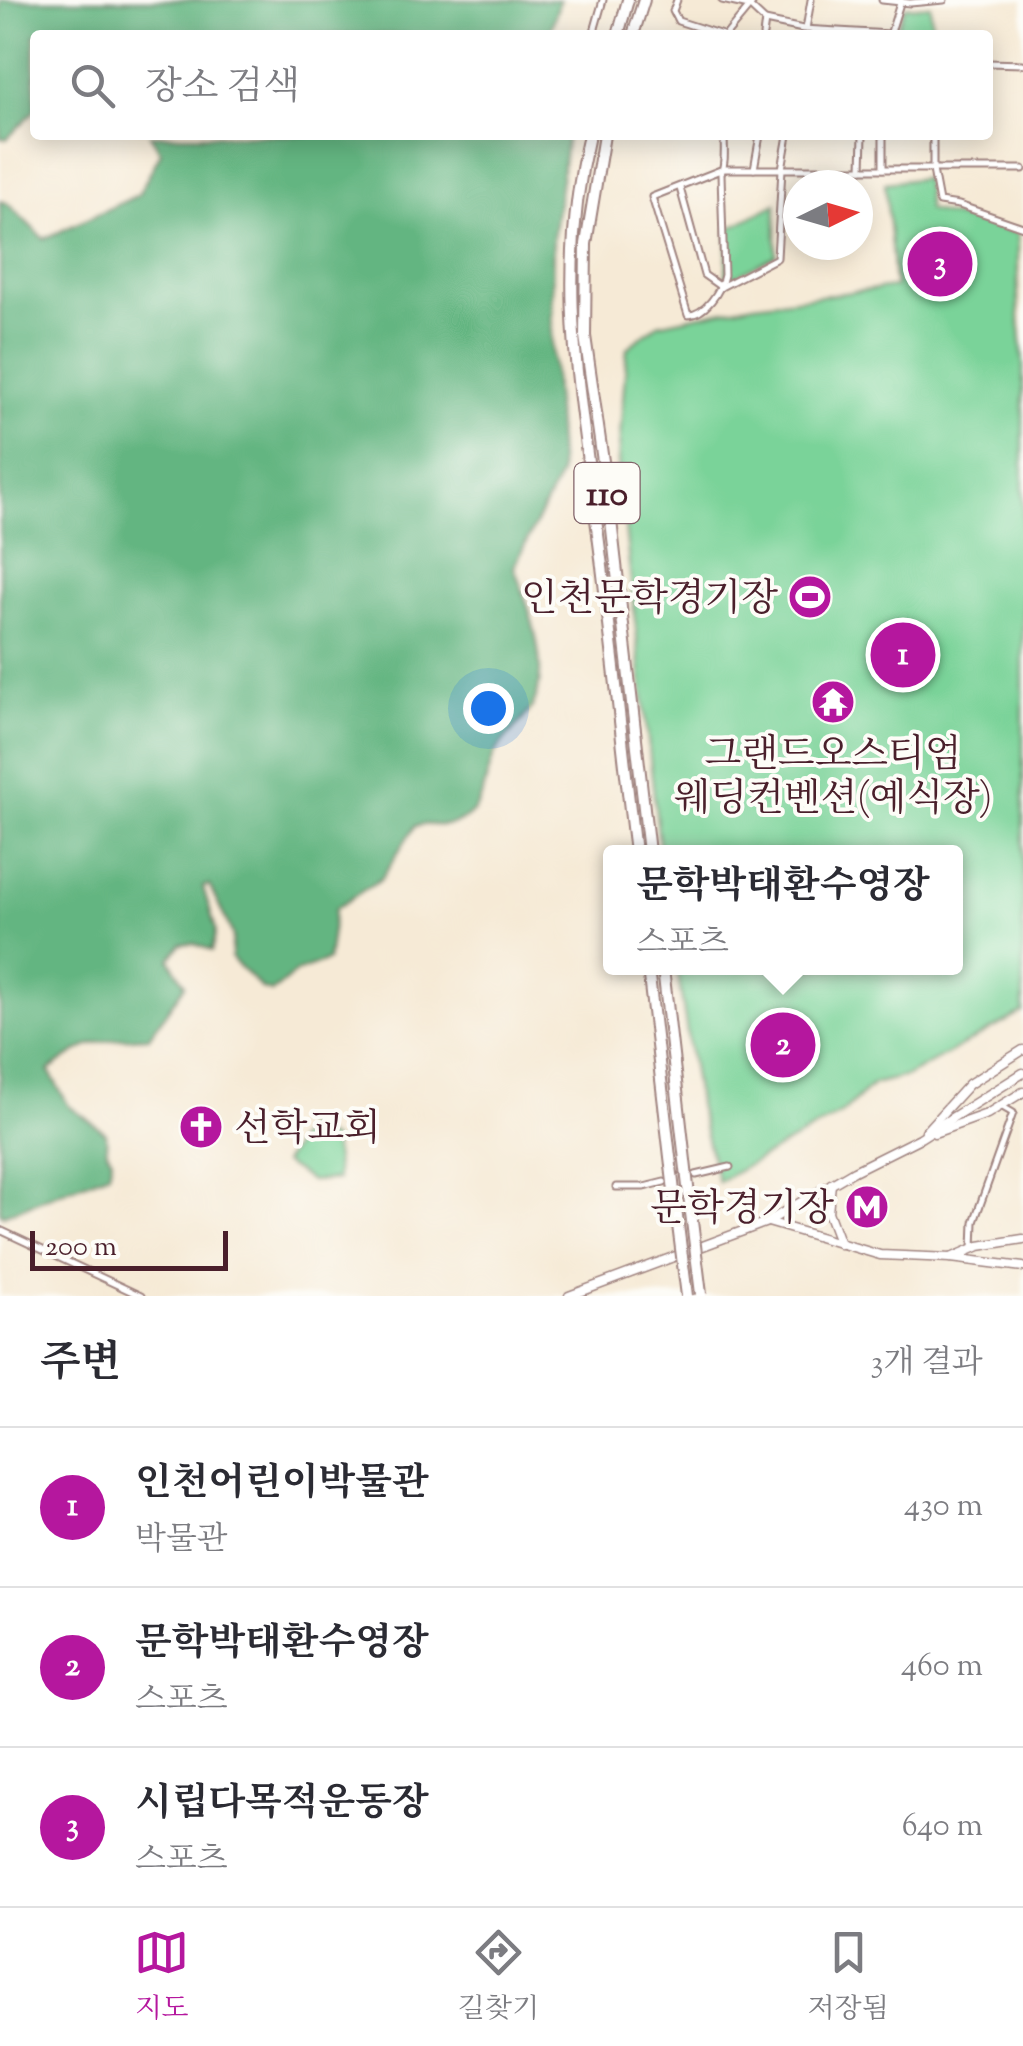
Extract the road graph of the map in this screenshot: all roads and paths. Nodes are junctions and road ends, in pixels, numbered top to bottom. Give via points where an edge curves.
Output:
1 (604, 0) edge
2 (628, 0) edge
3 (644, 0) edge
4 (677, 0) edge
5 (722, 0) edge
6 (755, 0) edge
7 (810, 0) edge
8 (882, 0) edge
9 (944, 0) edge
10 (901, 1) edge
11 (749, 6) junction
12 (765, 20) junction
13 (687, 26) junction
14 (790, 26) junction
15 (806, 29) junction
16 (595, 30) edge
17 (619, 30) edge
18 (635, 30) edge
19 (686, 30) edge
20 (703, 30) edge
21 (728, 30) edge
22 (763, 30) edge
23 (789, 30) edge
24 (810, 30) edge
25 (891, 30) edge
26 (993, 63) edge
27 (1023, 64) edge
28 (588, 140) edge
29 (603, 140) edge
30 (724, 140) edge
31 (759, 140) edge
32 (787, 140) edge
33 (863, 140) edge
34 (883, 140) edge
35 (933, 140) edge
36 (862, 168) junction
37 (723, 169) junction
38 (754, 169) junction
39 (782, 169) junction
40 (883, 169) junction
41 (933, 170) junction
42 (1023, 170) edge
43 (680, 186) junction
44 (1023, 227) edge
45 (722, 287) junction
46 (634, 845) edge
47 (649, 845) edge
48 (649, 975) edge
49 (664, 975) edge
50 (1023, 1050) edge
51 (1023, 1073) edge
52 (1023, 1092) edge
53 (1001, 1106) junction
54 (920, 1138) junction
55 (730, 1167) dead end
56 (696, 1174) dead end
57 (664, 1182) dead end
58 (831, 1184) junction
59 (616, 1187) dead end
60 (767, 1222) junction
61 (0, 1230) edge
62 (1023, 1239) edge
63 (840, 1244) junction
64 (973, 1249) junction
65 (951, 1258) junction
66 (1023, 1267) edge
67 (701, 1295) edge
68 (140, 1296) edge
69 (570, 1296) edge
70 (686, 1296) edge

1 - 16 street
2 - 17 highway
3 - 18 highway
4 - 13 street via 673,11
5 - 11 street
6 - 11 street
7 - 15 street
8 - 10 street
9 - 10 street
10 - 25 street
11 - 12 street
11 - 21 street
12 - 14 street
12 - 22 street
13 - 19 street
13 - 20 street
14 - 15 street
14 - 23 street
15 - 24 street
26 - 27 street
28 - 46 highway, 110 via 571,246 573,320
29 - 47 highway, 110 via 586,244 586,336
30 - 37 street
31 - 38 street
32 - 39 street
33 - 36 street
34 - 40 street
35 - 41 street
36 - 39 street
36 - 40 street
37 - 38 street
37 - 43 street
37 - 45 street
38 - 39 street
39 - 45 street via 778,258
40 - 41 street
41 - 42 street
41 - 44 street via 939,202
43 - 45 street via 704,275
43 - 45 street via 652,198 688,315 698,315
48 - 70 highway, bridge
49 - 67 highway, bridge
50 - 54 main road via 969,1084
51 - 54 main road
52 - 53 main road
53 - 54 main road
53 - 64 street via 1013,1113 974,1222
54 - 58 main road
55 - 56 street
57 - 59 street
58 - 60 main road
58 - 63 main road via 828,1212
60 - 63 main road
60 - 69 main road
61 - 68 street
62 - 64 main road
63 - 65 main road via 880,1255
64 - 65 main road
65 - 66 main road

